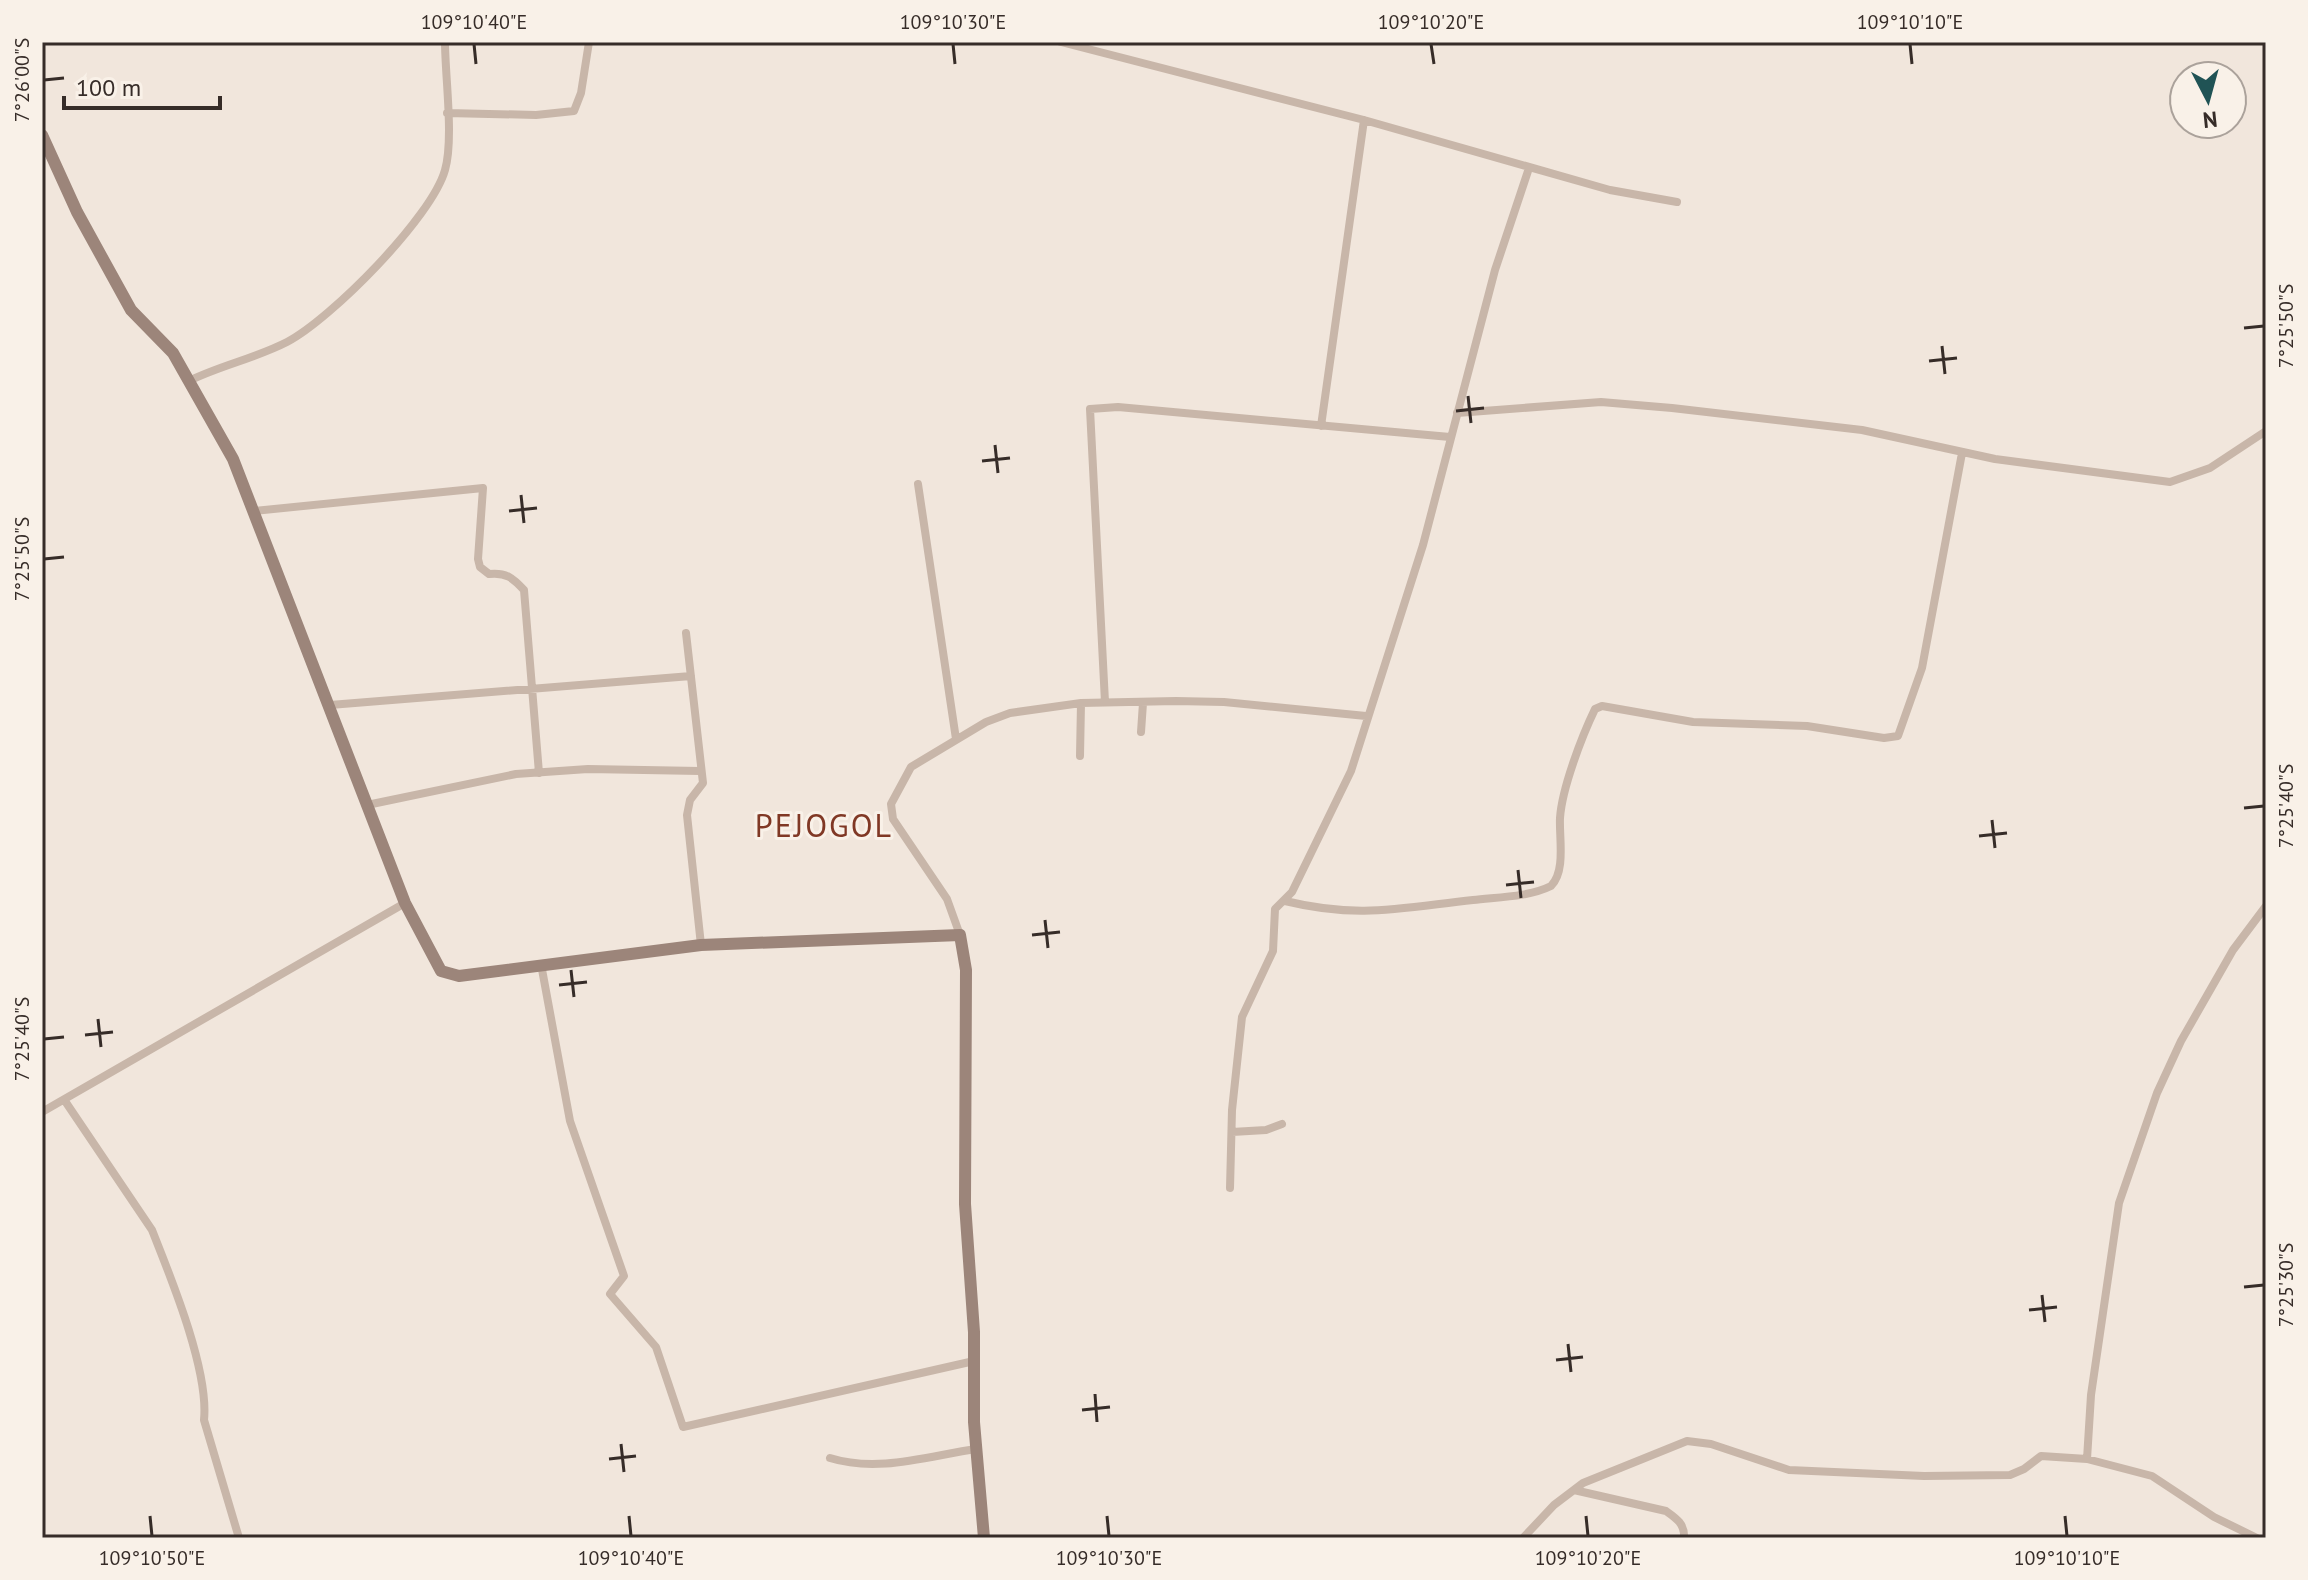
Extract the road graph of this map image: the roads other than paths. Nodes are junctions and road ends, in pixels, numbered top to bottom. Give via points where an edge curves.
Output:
1 (445, 42) edge
2 (589, 42) edge
3 (1061, 42) edge
4 (447, 113) junction
5 (1364, 120) junction
6 (42, 135) edge
7 (45, 150) edge
8 (1529, 168) junction
9 (1677, 202) dead end
10 (191, 380) junction
11 (1457, 413) junction
12 (1321, 426) junction
13 (2266, 431) edge
14 (1450, 437) junction
15 (1962, 453) junction
16 (918, 484) dead end
17 (253, 511) junction
18 (686, 633) dead end
19 (691, 676) junction
20 (531, 689) junction
21 (1105, 702) junction
22 (1081, 703) junction
23 (1143, 703) junction
24 (330, 705) junction
25 (1366, 716) junction
26 (1141, 732) dead end
27 (956, 739) junction
28 (1080, 756) dead end
29 (700, 771) junction
30 (539, 773) junction
31 (367, 805) junction
32 (1285, 901) junction
33 (405, 903) junction
34 (2266, 906) edge
35 (960, 935) junction
36 (701, 945) junction
37 (541, 964) junction
38 (65, 1101) junction
39 (42, 1112) edge
40 (1282, 1124) dead end
41 (1232, 1132) junction
42 (1230, 1188) dead end
43 (974, 1361) junction
44 (976, 1449) junction
45 (830, 1458) dead end
46 (2087, 1459) junction
47 (1574, 1490) junction
48 (239, 1538) edge
49 (984, 1538) edge
50 (1523, 1538) edge
51 (1684, 1538) edge
52 (2257, 1538) edge

1 - 4 street
2 - 4 street via 574,111
3 - 5 street
4 - 10 street via 447,166 440,185 365,279 291,340
5 - 8 street
5 - 12 street
6 - 7 street
7 - 10 street via 131,310
8 - 9 street
8 - 11 street
10 - 17 street via 233,459
11 - 14 street
11 - 15 street via 1615,403 1862,430
12 - 14 street
12 - 21 street via 1118,407 1090,409
13 - 15 street via 2210,468 2170,482
14 - 25 street via 1423,545
15 - 32 street via 1922,668 1898,736 1807,726 1715,724 1602,706 1595,709 1585,732 1560,813 1559,872 1551,886 1369,913 1330,912
16 - 27 street
17 - 20 street via 483,488 478,559 489,574 514,578 524,590
17 - 24 street
18 - 19 street
19 - 20 street
19 - 29 street
20 - 24 street
20 - 30 street
21 - 22 street
21 - 23 street
22 - 27 street via 1010,713
22 - 28 street
23 - 25 street via 1224,702
23 - 26 street
24 - 31 street
25 - 32 street via 1351,771
27 - 35 street via 911,767 891,804 893,819 947,899
29 - 30 street
29 - 36 street via 703,786 690,800 687,815
30 - 31 street
31 - 33 street
32 - 41 street via 1274,912 1270,958 1242,1017
33 - 37 street via 441,971 450,975
33 - 38 street
34 - 46 street via 2233,950 2181,1041 2119,1203
35 - 36 street
35 - 43 street via 966,970 965,1204
36 - 37 street
37 - 43 street via 570,1121 624,1276 610,1294 656,1347 683,1427
38 - 39 street
38 - 48 street via 152,1230 207,1400 204,1420
40 - 41 street
41 - 42 street
43 - 44 street
44 - 45 street via 872,1465
44 - 49 street
46 - 47 street via 2041,1456 2010,1475 1789,1470 1687,1441
46 - 52 street via 2152,1476
47 - 50 street
47 - 51 street via 1666,1511 1685,1530

